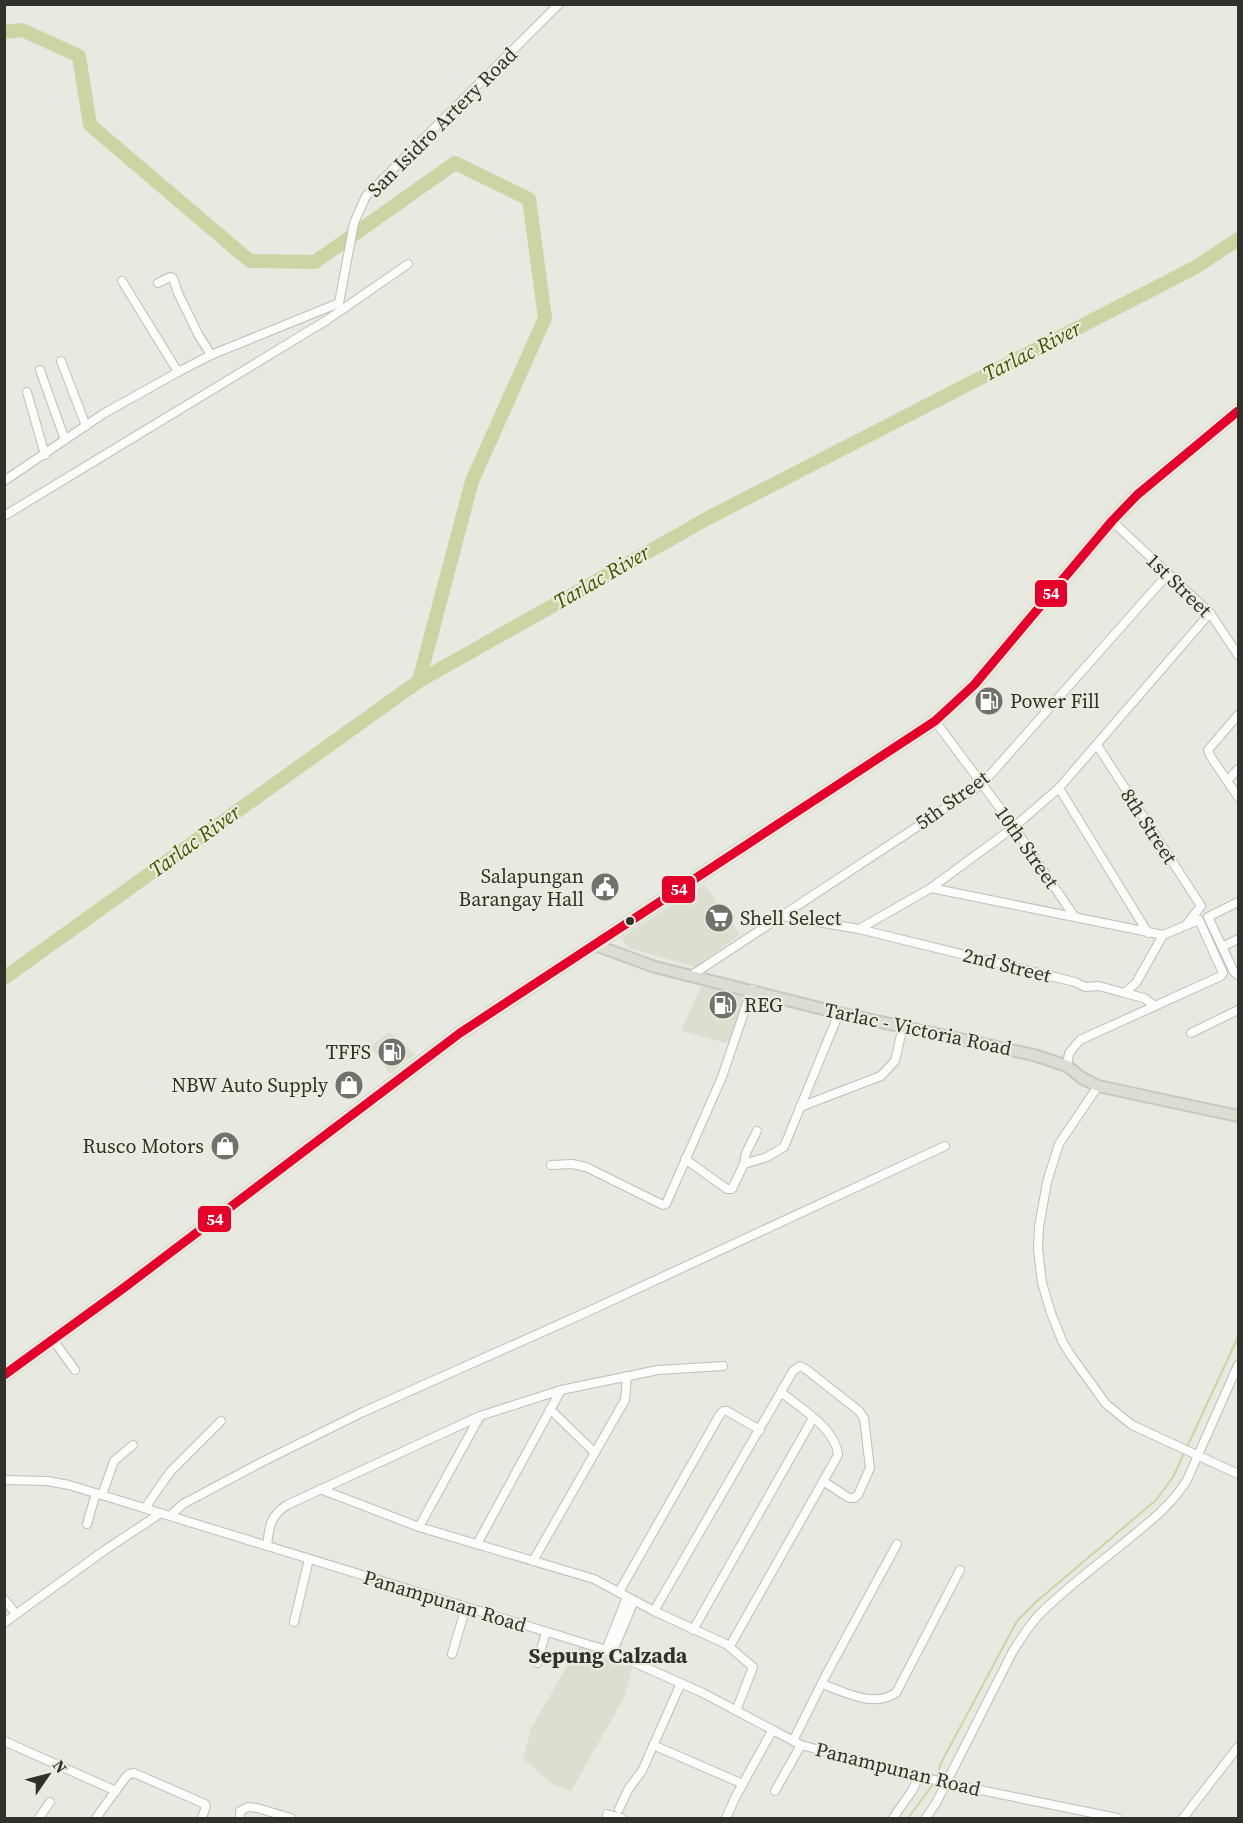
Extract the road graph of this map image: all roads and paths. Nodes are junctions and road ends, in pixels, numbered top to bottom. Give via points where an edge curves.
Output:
1 (559, 4) edge
2 (408, 264) dead end
3 (122, 281) dead end
4 (158, 283) dead end
5 (342, 306) junction
6 (211, 355) junction
7 (61, 361) dead end
8 (40, 370) dead end
9 (178, 372) junction
10 (27, 392) dead end
11 (1239, 411) edge
12 (86, 426) junction
13 (65, 440) junction
14 (45, 455) junction
15 (5, 479) edge
16 (4, 516) edge
17 (1112, 521) junction
18 (1168, 574) junction
19 (1210, 613) junction
20 (1239, 655) edge
21 (1239, 715) edge
22 (935, 721) junction
23 (1097, 745) junction
24 (1239, 769) edge
25 (1227, 781) junction
26 (982, 784) junction
27 (1059, 788) junction
28 (1239, 797) edge
29 (1014, 827) junction
30 (931, 888) junction
31 (1239, 903) edge
32 (782, 916) junction
33 (1074, 916) junction
34 (1186, 926) junction
35 (859, 929) junction
36 (1148, 933) junction
37 (1162, 935) junction
38 (1239, 939) edge
39 (595, 945) junction
40 (1222, 947) junction
41 (1236, 973) edge
42 (692, 975) junction
43 (752, 990) junction
44 (1124, 993) junction
45 (1155, 1006) junction
46 (1239, 1010) edge
47 (839, 1013) junction
48 (903, 1026) junction
49 (1191, 1033) dead end
50 (1067, 1066) junction
51 (1098, 1086) junction
52 (800, 1107) junction
53 (1239, 1116) edge
54 (757, 1131) dead end
55 (945, 1146) dead end
56 (685, 1159) junction
57 (744, 1164) junction
58 (551, 1165) dead end
59 (53, 1340) junction
60 (1239, 1365) edge
61 (723, 1366) dead end
62 (75, 1370) dead end
63 (4, 1375) edge
64 (627, 1376) junction
65 (561, 1390) junction
66 (782, 1393) junction
67 (550, 1409) junction
68 (480, 1416) junction
69 (813, 1418) junction
70 (221, 1421) dead end
71 (759, 1430) junction
72 (133, 1444) dead end
73 (595, 1453) junction
74 (1191, 1453) junction
75 (1239, 1474) edge
76 (4, 1480) edge
77 (823, 1481) junction
78 (320, 1489) junction
79 (99, 1494) junction
80 (145, 1508) junction
81 (161, 1513) junction
82 (170, 1516) junction
83 (87, 1524) dead end
84 (419, 1527) junction
85 (477, 1544) junction
86 (897, 1544) dead end
87 (267, 1546) junction
88 (309, 1559) junction
89 (533, 1561) junction
90 (960, 1570) dead end
91 (619, 1592) junction
92 (4, 1599) edge
93 (631, 1599) junction
94 (466, 1607) junction
95 (654, 1611) junction
96 (16, 1614) junction
97 (294, 1622) dead end
98 (4, 1623) edge
99 (693, 1630) junction
100 (546, 1632) junction
101 (730, 1646) junction
102 (609, 1651) junction
103 (452, 1654) dead end
104 (537, 1662) dead end
105 (681, 1683) junction
106 (822, 1684) junction
107 (736, 1711) junction
108 (772, 1731) junction
109 (4, 1741) edge
110 (797, 1743) junction
111 (653, 1745) junction
112 (1239, 1747) edge
113 (919, 1776) junction
114 (946, 1783) junction
115 (743, 1784) junction
116 (116, 1791) junction
117 (774, 1791) dead end
118 (50, 1803) dead end
119 (619, 1809) dead end
120 (608, 1814) dead end
121 (270, 1815) edge
122 (39, 1818) edge
123 (96, 1818) edge
124 (202, 1818) edge
125 (240, 1818) edge
126 (291, 1818) edge
127 (622, 1818) edge
128 (726, 1818) edge
129 (893, 1818) edge
130 (926, 1818) edge
131 (1117, 1818) edge
132 (1183, 1818) edge

1 - 5 street, San Isidro Artery Road via 366,196 354,223
2 - 5 street
3 - 9 street
4 - 6 street via 173,278
5 - 6 street
5 - 16 street
6 - 9 street
7 - 12 street
8 - 13 street
9 - 12 street
10 - 14 street
11 - 17 highway via 1137,495
12 - 13 street
13 - 14 street
14 - 15 street
17 - 18 street, 1st Street
17 - 22 highway via 1016,638
18 - 19 street, 1st Street
18 - 26 street, 5th Street
19 - 20 street, 1st Street
19 - 23 street
21 - 25 street via 1208,750
22 - 26 street, 10th Street
22 - 39 highway
23 - 27 street
23 - 34 street, 8th Street via 1201,906
24 - 25 street
25 - 28 street
26 - 29 street, 10th Street
26 - 32 street, 5th Street
27 - 29 street
27 - 36 street
29 - 30 street
29 - 33 street, 10th Street
30 - 33 street
30 - 35 street
31 - 40 street via 1208,916
32 - 35 street, 2nd Street
32 - 42 street, 5th Street
33 - 36 street
34 - 37 street
34 - 45 street via 1199,920 1223,973
35 - 44 street, 2nd Street via 1085,987 1099,986
36 - 37 street
37 - 44 street via 1136,983
38 - 40 street
39 - 42 main road, Tarlac - Victoria Road
39 - 59 highway via 451,1039
40 - 41 street
42 - 43 main road, Tarlac - Victoria Road
43 - 47 main road, Tarlac - Victoria Road
43 - 56 street via 722,1077
44 - 45 street, 2nd Street via 1144,998
45 - 50 street via 1080,1040 1069,1053
46 - 49 street
47 - 48 main road, Tarlac - Victoria Road
47 - 52 street
48 - 50 main road, Tarlac - Victoria Road via 1035,1055
48 - 52 street via 895,1061 881,1076
50 - 51 main road, Tarlac - Victoria Road
51 - 53 main road, Tarlac - Victoria Road
51 - 74 street via 1059,1144 1047,1182 1038,1249 1046,1298 1063,1343 1106,1404 1132,1425
52 - 57 street via 784,1147
54 - 57 street
55 - 82 street via 363,1412 183,1504
56 - 57 street via 730,1190
56 - 58 street via 663,1205 586,1167
59 - 62 street
59 - 63 highway
60 - 74 street
61 - 64 street
64 - 65 street
64 - 73 street via 625,1400
65 - 67 street
65 - 68 street
66 - 69 street
66 - 71 street
66 - 77 street via 793,1371 800,1366 864,1418 870,1468 858,1495 849,1498
67 - 73 street
67 - 85 street
68 - 78 street
68 - 84 street
69 - 77 street via 838,1449
69 - 99 street
70 - 80 street via 170,1472
71 - 91 street via 727,1411 718,1416
71 - 95 street
72 - 79 street via 114,1461
73 - 89 street
74 - 75 street
74 - 114 street via 1187,1480 1170,1502 1036,1617 1026,1630
76 - 79 street, Panampunan Road via 47,1481
77 - 101 street
78 - 84 street
78 - 87 street via 273,1516
79 - 80 street, Panampunan Road
79 - 83 street
80 - 81 street, Panampunan Road
81 - 82 street, Panampunan Road
81 - 96 street
82 - 87 street, Panampunan Road
84 - 85 street
85 - 89 street
86 - 106 street
87 - 88 street, Panampunan Road
88 - 94 street, Panampunan Road
88 - 97 street
89 - 91 street via 594,1579
90 - 106 street via 896,1693 871,1700
91 - 93 street
92 - 96 street
93 - 95 street
93 - 102 street
94 - 100 street, Panampunan Road
94 - 103 street
95 - 99 street
96 - 98 street
99 - 101 street
100 - 102 street, Panampunan Road
100 - 104 street
101 - 107 street via 753,1668
102 - 105 street, Panampunan Road
105 - 107 street, Panampunan Road
105 - 111 street
106 - 110 street
107 - 108 street, Panampunan Road
108 - 110 street, Panampunan Road
108 - 115 street
109 - 116 street
110 - 113 street, Panampunan Road
110 - 117 street
111 - 115 street
111 - 119 street
112 - 132 street
113 - 114 street, Panampunan Road
113 - 129 street
114 - 130 street
114 - 131 street, Panampunan Road
115 - 128 street
116 - 123 street
116 - 124 street via 134,1773 205,1804
118 - 122 street
120 - 127 street
121 - 125 street via 248,1807 240,1810
121 - 126 street

